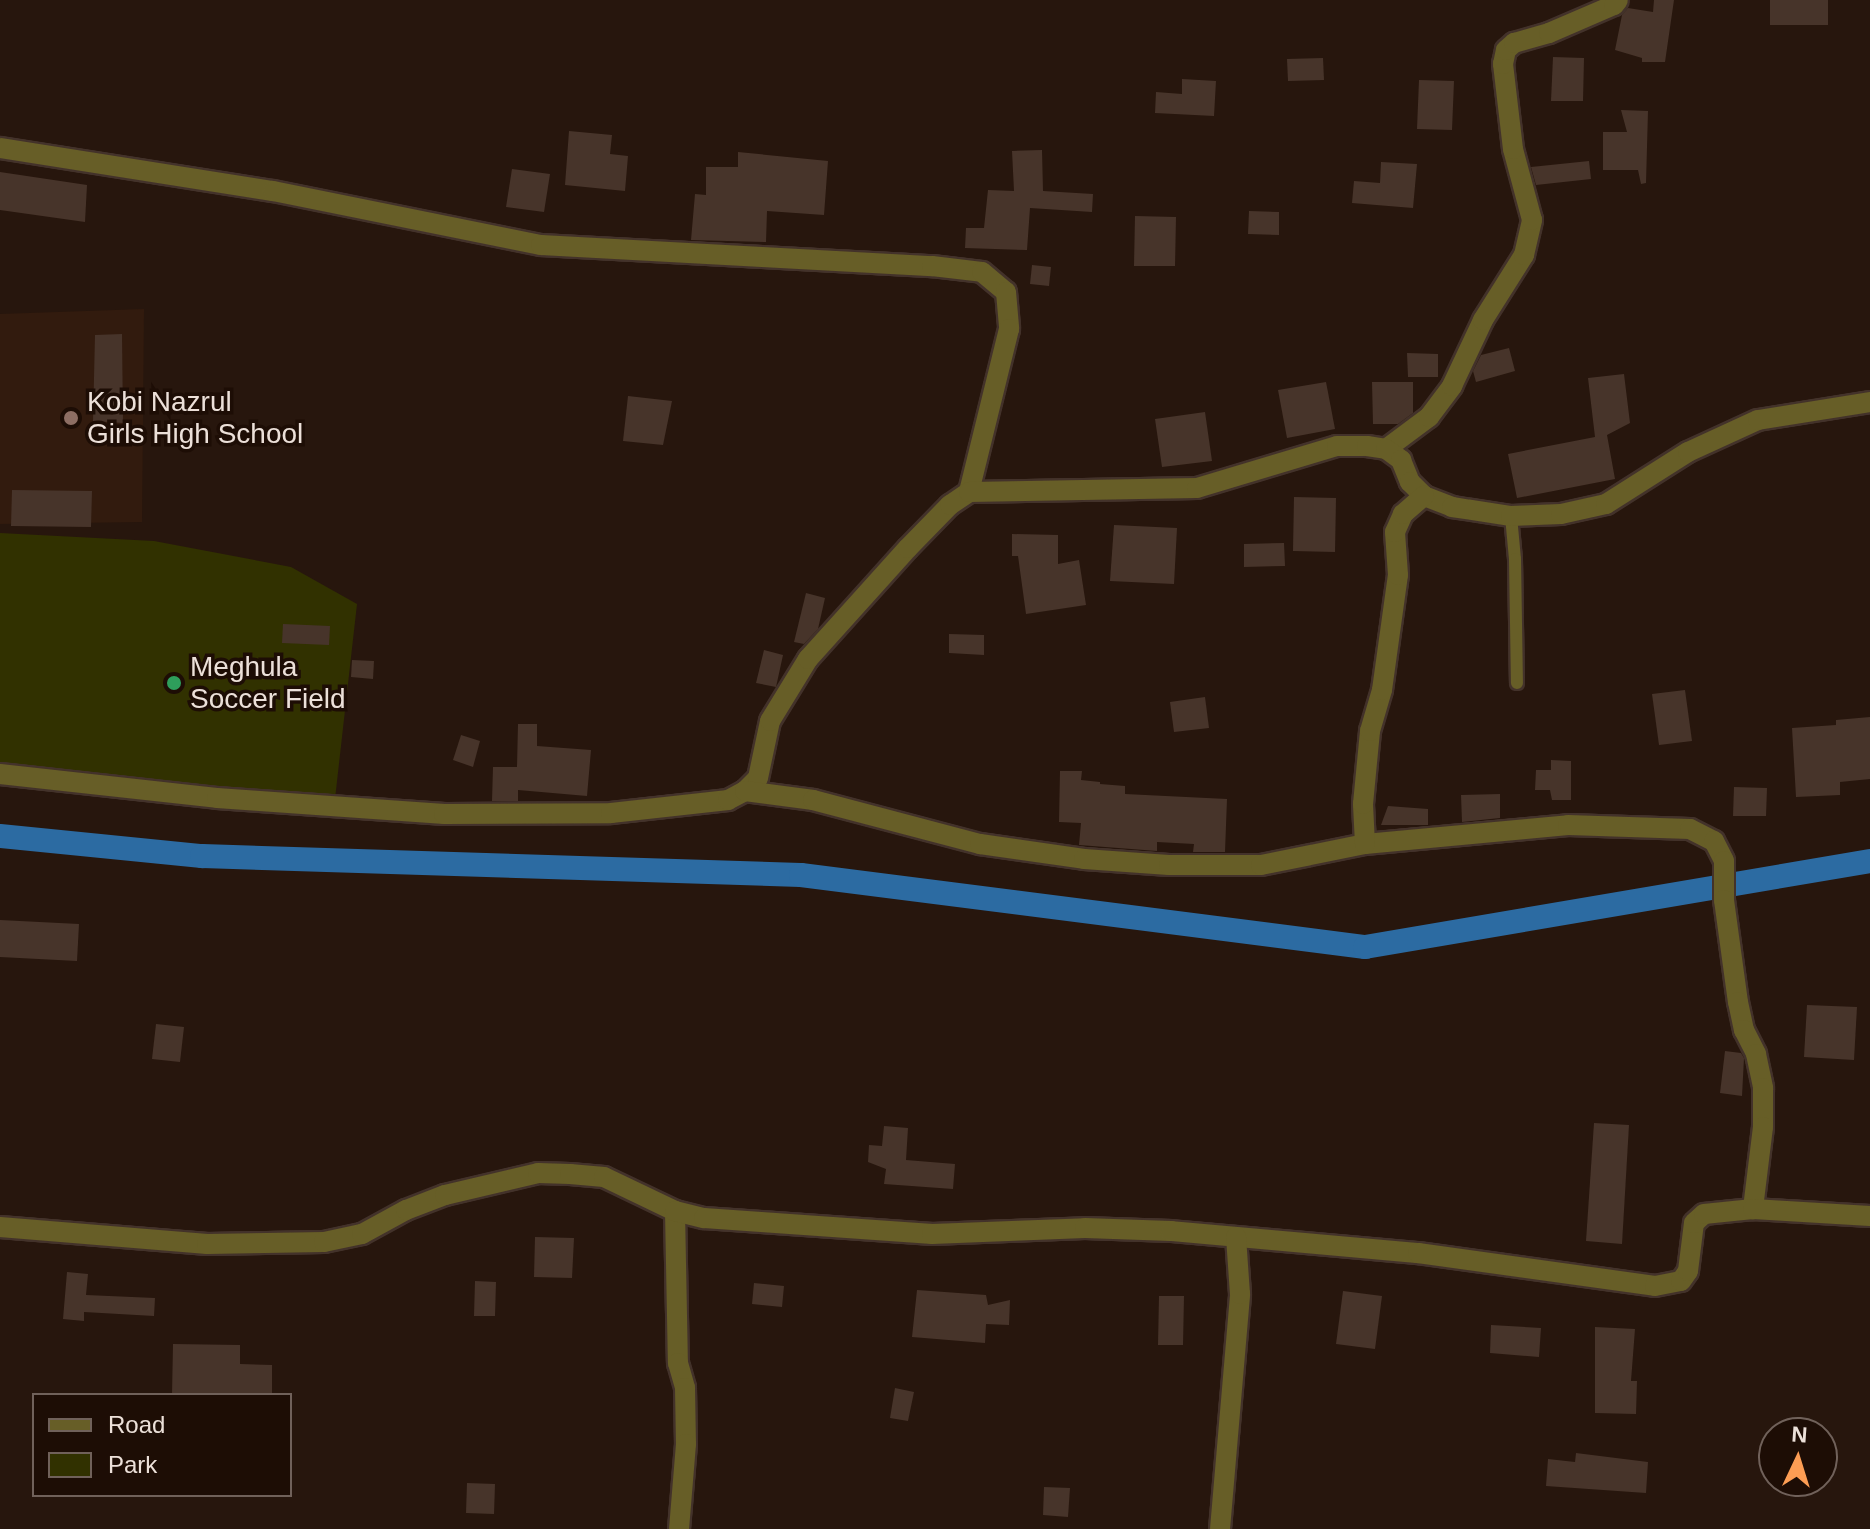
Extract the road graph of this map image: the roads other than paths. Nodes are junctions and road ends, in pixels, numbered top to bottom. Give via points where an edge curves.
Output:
1 (1618, 0) edge
2 (0, 148) edge
3 (1870, 402) edge
4 (1386, 449) junction
5 (969, 492) junction
6 (1424, 496) junction
7 (1511, 516) junction
8 (1517, 683) dead end
9 (0, 774) edge
10 (745, 791) junction
11 (1365, 844) junction
12 (1753, 1209) junction
13 (675, 1211) junction
14 (1870, 1216) edge
15 (0, 1227) edge
16 (1236, 1237) junction
17 (679, 1529) edge
18 (1220, 1529) edge

1 - 4 street via 1506,50 1513,149 1532,220 1524,255 1483,320 1452,386 1429,417
2 - 5 street via 273,191 541,245 982,272 1006,292 1009,329
3 - 7 street via 1758,420 1688,452 1606,504 1561,514
4 - 5 street via 1337,446 1197,488
4 - 6 street via 1401,460 1410,482
5 - 10 street via 908,548 808,659 770,721 758,778
6 - 7 street via 1452,507
6 - 11 street via 1403,514 1395,532 1398,575 1382,690 1370,731
7 - 8 lane
9 - 10 street via 217,798 444,814 611,813 687,807 728,800
10 - 11 street via 813,800 980,844 1084,859 1261,865
11 - 12 street via 1568,825 1690,829 1714,841 1724,861 1738,1002 1763,1088
12 - 14 street
12 - 16 street via 1704,1214 1694,1223 1688,1271 1671,1286 1418,1253
13 - 15 street via 604,1177 538,1173 445,1195 362,1234 324,1242 207,1244
13 - 16 street via 704,1218 903,1233 1085,1228
13 - 17 street via 678,1363 685,1388 686,1444
16 - 18 street via 1240,1294

